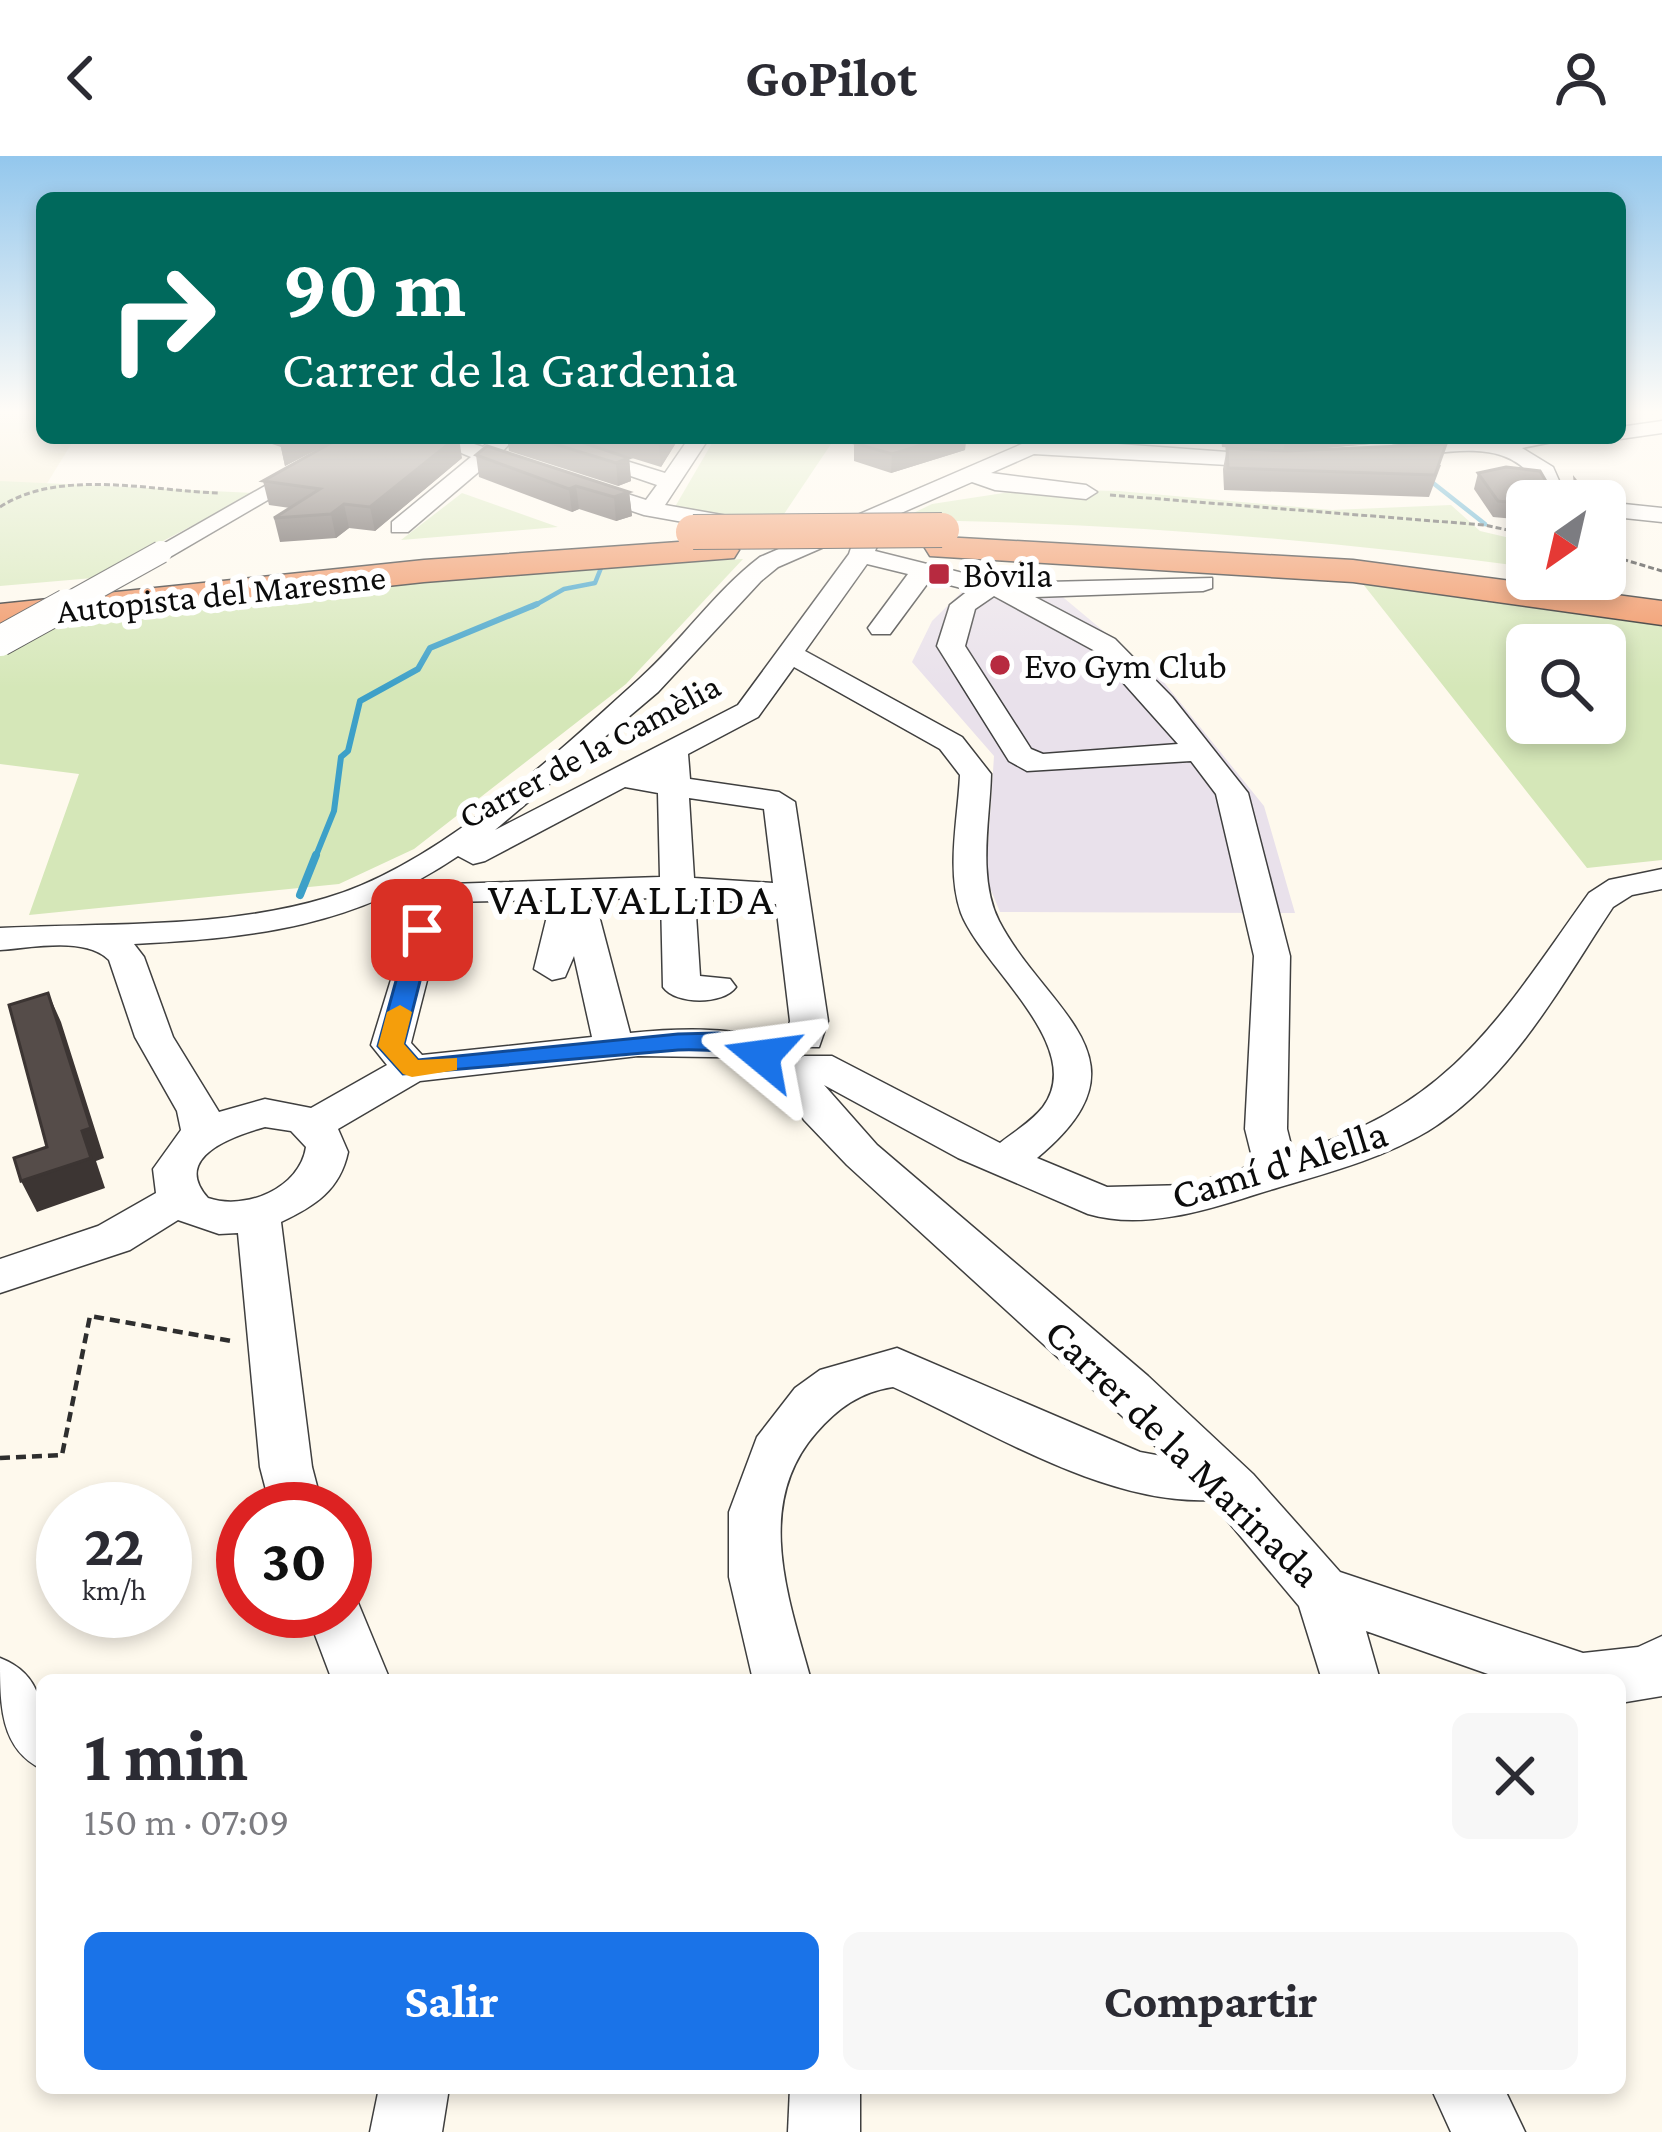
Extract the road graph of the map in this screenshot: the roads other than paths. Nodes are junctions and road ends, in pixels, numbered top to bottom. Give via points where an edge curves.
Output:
1 (248, 503) edge
2 (429, 503) edge
3 (632, 503) edge
4 (656, 503) edge
5 (912, 503) edge
6 (1626, 509) edge
7 (652, 510) junction
8 (1662, 515) edge
9 (864, 522) junction
10 (400, 527) dead end
11 (829, 537) junction
12 (707, 541) junction
13 (936, 550) junction
14 (861, 555) junction
15 (1506, 571) edge
16 (1203, 583) dead end
17 (1626, 588) edge
18 (996, 589) junction
19 (1662, 593) edge
20 (0, 596) edge
21 (1662, 613) edge
22 (0, 616) edge
23 (881, 628) dead end
24 (0, 641) edge
25 (789, 653) junction
26 (679, 747) junction
27 (1199, 751) junction
28 (617, 777) junction
29 (673, 785) junction
30 (1662, 879) edge
31 (676, 887) junction
32 (379, 889) junction
33 (432, 892) junction
34 (794, 895) junction
35 (570, 896) junction
36 (297, 903) junction
37 (0, 933) edge
38 (148, 958) junction
39 (717, 987) dead end
40 (614, 1046) junction
41 (796, 1056) junction
42 (412, 1069) junction
43 (314, 1126) junction
44 (202, 1133) junction
45 (1005, 1162) junction
46 (1277, 1172) junction
47 (178, 1200) junction
48 (258, 1214) junction
49 (0, 1276) edge
50 (1221, 1478) junction
51 (293, 1482) edge
52 (1322, 1591) junction
53 (345, 1638) edge
54 (1662, 1663) edge
55 (360, 1674) edge
56 (781, 1674) edge
57 (1350, 1674) edge
58 (1565, 1674) edge
59 (1626, 1676) edge
60 (0, 1685) edge
61 (36, 1732) edge
62 (413, 2094) edge
63 (825, 2094) edge
64 (1469, 2094) edge
65 (406, 2132) edge
66 (824, 2132) edge
67 (1490, 2132) edge

1 - 24 street, bridge
2 - 10 street
3 - 7 street
4 - 7 street
5 - 9 street
6 - 8 street
7 - 11 street
9 - 11 street
9 - 14 street via 869,537
11 - 32 street via 749,576 652,683 418,870
12 - 13 highway, Autopista del Maresme
12 - 20 highway, Autopista del Maresme via 427,549
12 - 22 highway, Autopista del Maresme
13 - 14 street
13 - 15 highway, Autopista del Maresme via 1329,550
13 - 18 street
13 - 21 highway, Autopista del Maresme via 1353,571
13 - 23 street
14 - 25 street, Carrer de la Camèlia
16 - 18 street
17 - 19 highway
18 - 27 street via 1105,645
18 - 27 street via 963,605 951,646 1020,755 1038,764
25 - 26 street, Carrer de la Camèlia via 748,710
25 - 45 street via 950,743 976,774 980,918 1052,1016 1073,1063 1074,1087 1061,1112
26 - 28 street, Carrer de la Camèlia
26 - 29 street
27 - 46 street via 1232,793 1266,916 1272,956 1265,1129
28 - 29 street
28 - 33 street, Carrer de la Camèlia via 480,848
29 - 31 street
29 - 34 street via 778,802
30 - 46 street, Camí d'Alella via 1601,900 1511,1030 1468,1079 1415,1120 1353,1150
31 - 34 street
31 - 35 street
31 - 39 street via 682,987
32 - 36 street
32 - 38 street via 343,905 207,928
33 - 35 street
33 - 42 street via 391,1046
34 - 41 street via 809,1021
35 - 40 street via 580,908 567,957
36 - 37 street
36 - 38 street
37 - 38 street via 99,940
37 - 38 street via 129,923
38 - 44 street via 165,1061 198,1112
40 - 41 street, Camí d'Alella via 718,1041
40 - 42 street, Camí d'Alella
41 - 45 street, Camí d'Alella
41 - 50 street, Carrer de la Marinada via 818,1110 862,1155
42 - 43 street, Camí d'Alella
43 - 44 street via 266,1113
43 - 48 street via 327,1143 319,1176
44 - 47 street via 173,1167
45 - 46 street, Camí d'Alella via 1103,1203 1188,1200
47 - 48 street via 211,1216
47 - 49 street via 114,1238
48 - 51 street
50 - 52 street, Carrer de la Marinada
50 - 56 street via 1132,1472 897,1367 847,1378 781,1439 761,1483 753,1545
52 - 57 street
52 - 58 street, Carrer de la Marinada
53 - 55 street
54 - 59 street, Carrer de la Marinada
60 - 61 street
62 - 65 street
63 - 66 street
64 - 67 street

